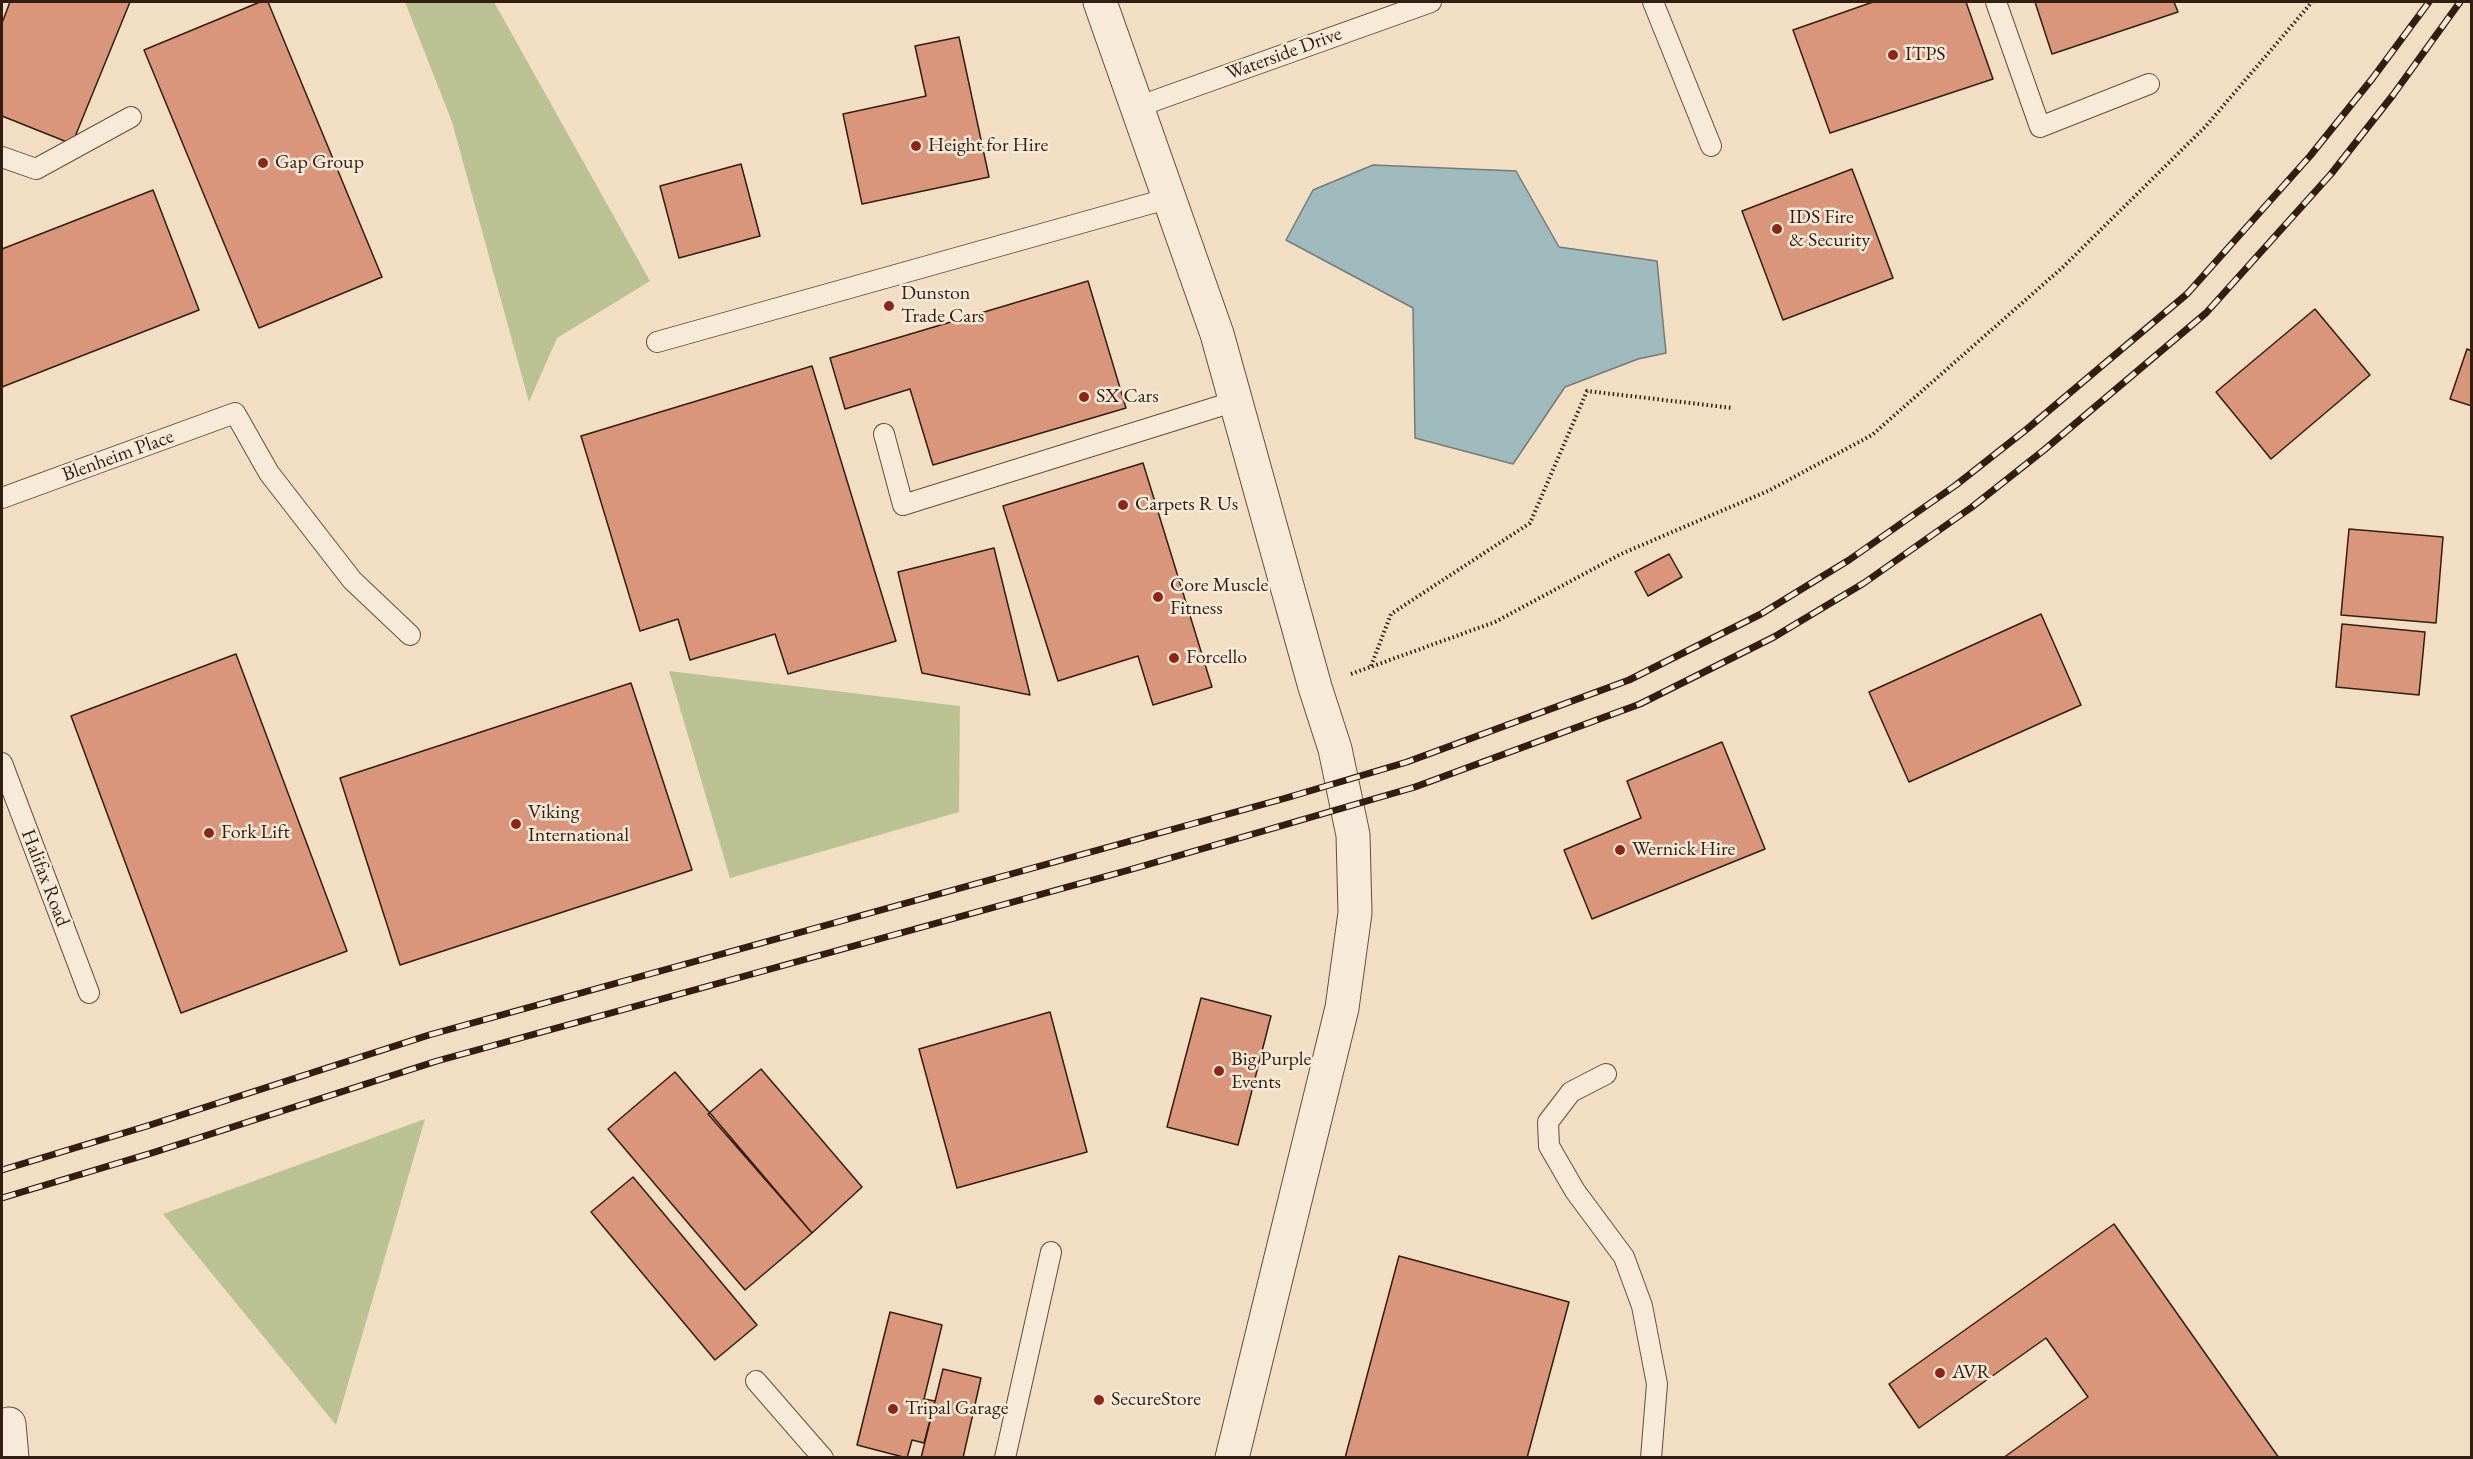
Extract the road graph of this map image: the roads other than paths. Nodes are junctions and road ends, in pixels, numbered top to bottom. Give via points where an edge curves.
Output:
1 (1100, 2) edge
2 (1653, 2) edge
3 (1996, 2) edge
4 (1419, 3) edge
5 (2149, 84) dead end
6 (1137, 106) junction
7 (130, 117) dead end
8 (1711, 146) dead end
9 (2, 157) edge
10 (1170, 198) junction
11 (657, 342) dead end
12 (1236, 400) junction
13 (884, 434) dead end
14 (2, 498) edge
15 (410, 635) dead end
16 (3, 774) edge
17 (88, 993) dead end
18 (1606, 1074) dead end
19 (1051, 1252) dead end
20 (756, 1381) dead end
21 (9, 1424) dead end
22 (12, 1458) edge
23 (823, 1458) edge
24 (1005, 1458) edge
25 (1232, 1458) edge
26 (1651, 1458) edge

1 - 6 street
2 - 8 lane
3 - 5 lane via 2040,128
4 - 6 lane, Waterside Drive
6 - 10 street
7 - 9 lane via 36,169
10 - 11 lane
10 - 12 street
12 - 13 lane via 903,505
12 - 25 street via 1335,749 1353,835 1355,913 1342,1008
14 - 15 lane, Blenheim Place via 235,413 269,473 352,580
16 - 17 lane, Halifax Road
18 - 26 lane via 1572,1092 1548,1122 1549,1146 1575,1191 1624,1257 1642,1306 1658,1384
19 - 24 lane
20 - 23 lane
21 - 22 street

